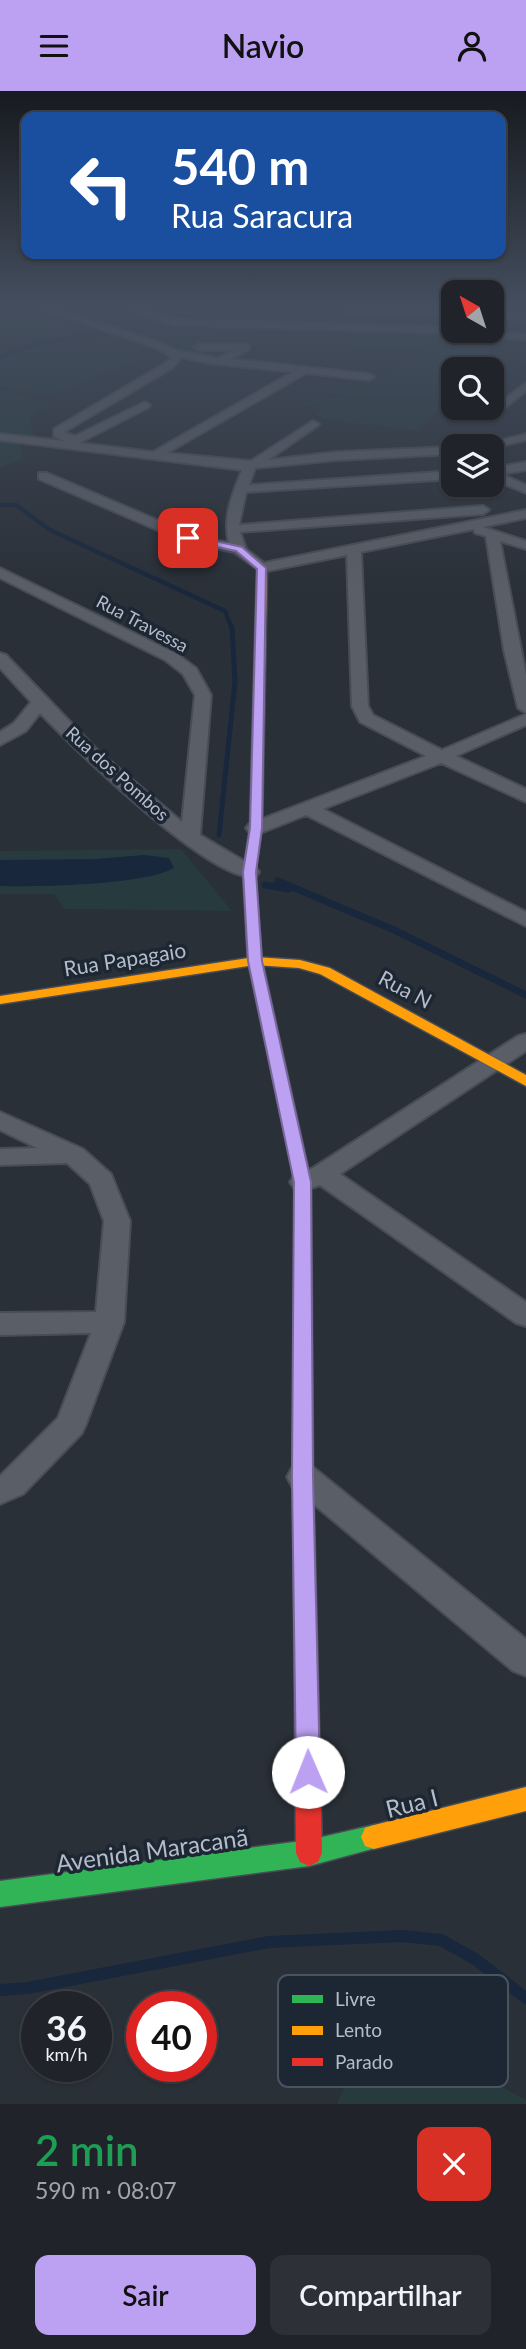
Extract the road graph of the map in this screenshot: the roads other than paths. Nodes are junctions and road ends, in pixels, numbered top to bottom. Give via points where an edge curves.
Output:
1 (107, 402) edge
2 (248, 402) edge
3 (145, 405) dead end
4 (313, 424) dead end
5 (0, 437) edge
6 (526, 437) edge
7 (72, 442) junction
8 (504, 442) edge
9 (441, 451) edge
10 (156, 455) junction
11 (250, 466) junction
12 (526, 466) edge
13 (504, 471) edge
14 (43, 476) dead end
15 (441, 476) edge
16 (504, 479) edge
17 (240, 488) junction
18 (526, 489) edge
19 (526, 509) edge
20 (526, 514) edge
21 (470, 526) junction
22 (233, 529) junction
23 (492, 534) junction
24 (522, 543) edge
25 (239, 549) junction
26 (354, 551) junction
27 (262, 568) junction
28 (0, 572) edge
29 (519, 650) edge
30 (0, 658) edge
31 (39, 703) junction
32 (526, 708) edge
33 (526, 719) edge
34 (0, 740) edge
35 (440, 757) junction
36 (526, 796) edge
37 (309, 809) junction
38 (256, 828) junction
39 (190, 837) junction
40 (249, 872) junction
41 (526, 920) edge
42 (255, 961) junction
43 (0, 1000) edge
44 (526, 1041) edge
45 (494, 1061) junction
46 (526, 1081) edge
47 (0, 1120) edge
48 (74, 1155) junction
49 (0, 1157) edge
50 (313, 1178) junction
51 (526, 1316) edge
52 (110, 1322) junction
53 (0, 1324) edge
54 (303, 1477) junction
55 (0, 1491) edge
56 (526, 1660) edge
57 (526, 1798) edge
58 (309, 1853) junction
59 (0, 1894) edge

1 - 7 street via 58,431
2 - 10 street
3 - 7 street
4 - 11 street
5 - 7 street
6 - 8 street
7 - 10 street
9 - 11 street
10 - 11 street
11 - 17 street
12 - 13 street
14 - 25 street via 188,538
15 - 17 street
16 - 18 street
17 - 22 street
19 - 22 street
20 - 21 street
21 - 23 street
21 - 26 street
22 - 25 street
23 - 24 street
23 - 29 street
25 - 27 street
26 - 27 street
26 - 35 street via 360,706 366,718
27 - 38 street
28 - 39 street, Rua Travessa via 171,657 190,671 203,695
29 - 32 street
30 - 31 street, Rua dos Pombos
31 - 34 street via 20,727
31 - 39 street, Rua dos Pombos via 148,806
33 - 35 street
35 - 36 street
35 - 37 street
37 - 38 street
37 - 41 street
38 - 40 street
39 - 40 street, Rua dos Pombos
40 - 42 street
42 - 43 street, Rua Papagaio
42 - 45 street, Rua N via 325,971
42 - 50 street
44 - 45 street
45 - 46 street, Rua N
45 - 50 street
47 - 48 street
48 - 49 street
48 - 52 street via 102,1180 117,1221
50 - 51 street
50 - 54 street
52 - 53 street
52 - 55 street via 71,1424 12,1485
54 - 56 street
54 - 58 street
57 - 58 street, Rua I
58 - 59 street, Avenida Maracanã

